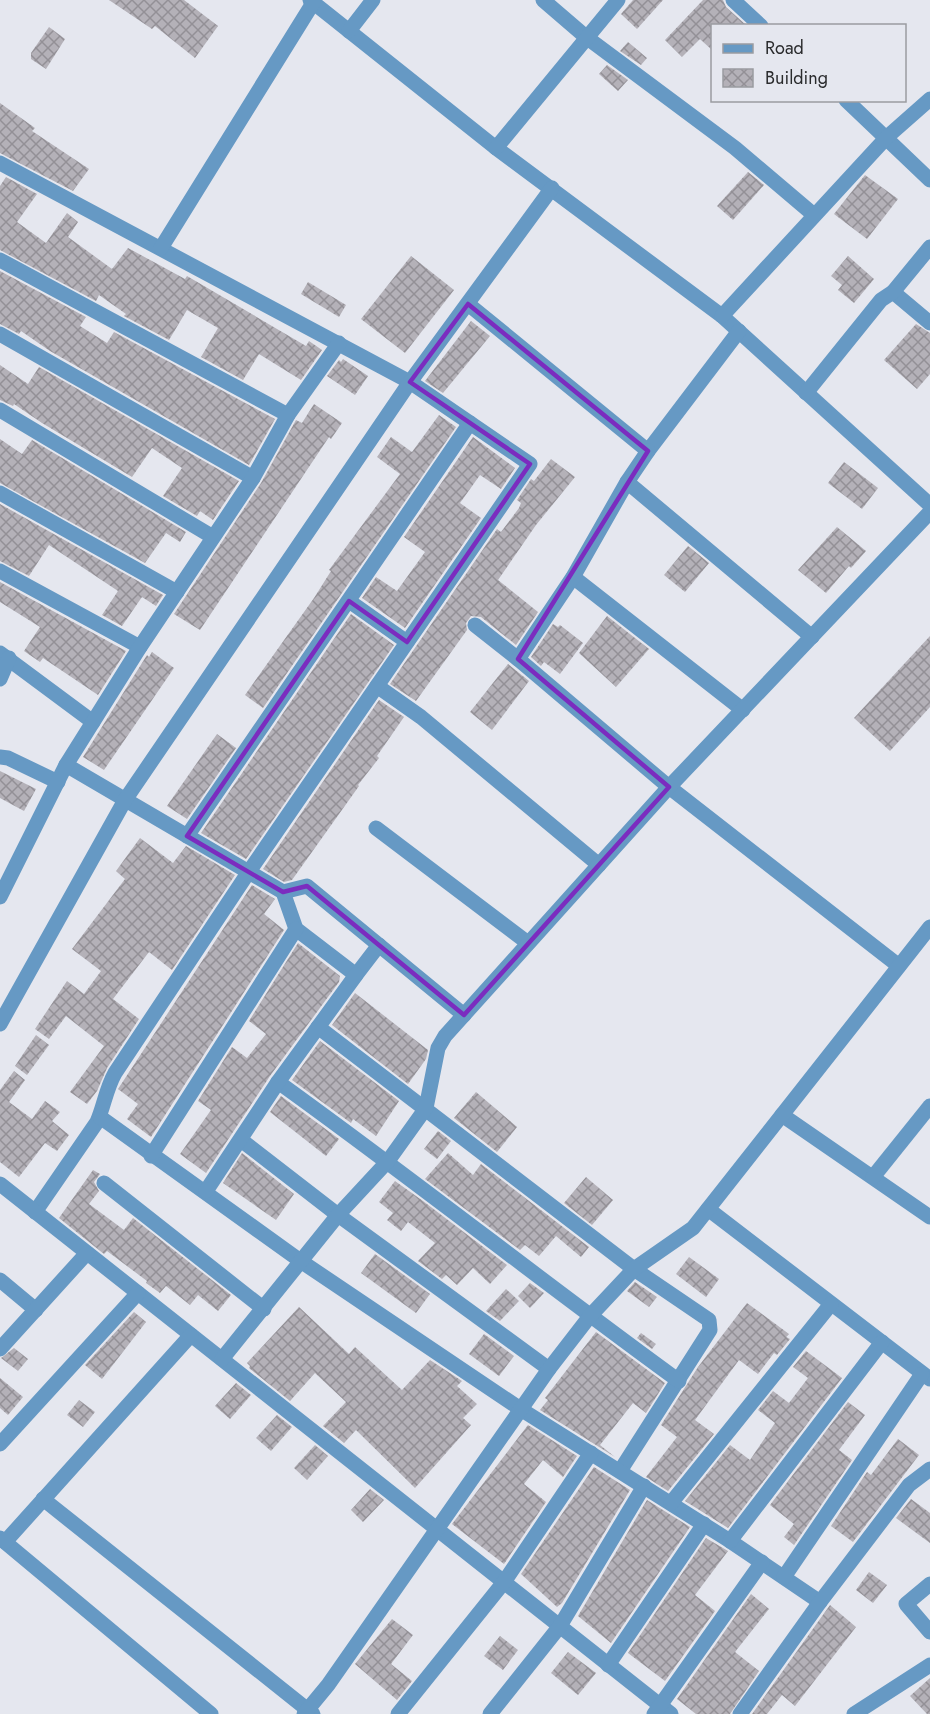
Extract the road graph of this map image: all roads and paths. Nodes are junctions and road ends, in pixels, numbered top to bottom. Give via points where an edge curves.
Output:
1 (373, 0) edge
2 (543, 0) edge
3 (618, 0) edge
4 (733, 0) edge
5 (311, 1) edge
6 (760, 24) edge
7 (350, 32) junction
8 (586, 37) junction
9 (930, 99) edge
10 (848, 102) edge
11 (887, 137) junction
12 (496, 148) junction
13 (0, 164) edge
14 (930, 180) edge
15 (552, 188) junction
16 (814, 215) junction
17 (930, 247) edge
18 (161, 248) junction
19 (0, 260) edge
20 (893, 292) junction
21 (468, 304) junction
22 (722, 316) junction
23 (930, 323) edge
24 (739, 331) junction
25 (0, 334) edge
26 (339, 343) junction
27 (410, 382) junction
28 (806, 393) junction
29 (0, 410) edge
30 (288, 415) junction
31 (470, 423) junction
32 (648, 451) junction
33 (253, 478) junction
34 (627, 482) junction
35 (0, 493) edge
36 (930, 505) edge
37 (930, 512) edge
38 (213, 537) junction
39 (0, 571) edge
40 (573, 577) junction
41 (177, 592) junction
42 (349, 601) junction
43 (475, 625) dead end
44 (812, 637) junction
45 (407, 642) junction
46 (140, 647) junction
47 (4, 655) edge
48 (518, 659) junction
49 (0, 679) edge
50 (377, 686) junction
51 (743, 710) junction
52 (93, 722) junction
53 (1, 756) edge
54 (66, 765) junction
55 (58, 782) junction
56 (669, 787) junction
57 (125, 800) junction
58 (376, 828) dead end
59 (187, 836) junction
60 (599, 865) junction
61 (248, 873) junction
62 (283, 892) junction
63 (0, 897) edge
64 (930, 927) edge
65 (296, 929) junction
66 (528, 943) junction
67 (379, 945) junction
68 (899, 966) junction
69 (356, 975) junction
70 (464, 1016) junction
71 (0, 1024) edge
72 (318, 1027) junction
73 (278, 1082) junction
74 (930, 1106) edge
75 (426, 1108) junction
76 (782, 1115) junction
77 (100, 1117) junction
78 (242, 1140) junction
79 (151, 1156) junction
80 (388, 1161) junction
81 (873, 1178) junction
82 (104, 1183) dead end
83 (0, 1184) edge
84 (206, 1191) junction
85 (708, 1209) junction
86 (35, 1212) junction
87 (338, 1215) junction
88 (930, 1217) edge
89 (87, 1253) junction
90 (302, 1262) junction
91 (634, 1269) junction
92 (0, 1280) edge
93 (138, 1293) junction
94 (831, 1304) junction
95 (264, 1309) junction
96 (36, 1310) junction
97 (590, 1316) junction
98 (191, 1335) junction
99 (882, 1342) junction
100 (0, 1349) edge
101 (222, 1359) junction
102 (549, 1369) junction
103 (926, 1376) edge
104 (679, 1380) junction
105 (522, 1410) junction
106 (0, 1444) edge
107 (591, 1453) junction
108 (930, 1469) edge
109 (620, 1471) junction
110 (644, 1486) junction
111 (43, 1499) junction
112 (671, 1503) junction
113 (704, 1524) junction
114 (438, 1530) junction
115 (2, 1540) edge
116 (730, 1541) junction
117 (762, 1562) junction
118 (784, 1577) junction
119 (504, 1582) junction
120 (930, 1584) edge
121 (820, 1602) junction
122 (560, 1626) junction
123 (930, 1632) edge
124 (608, 1665) junction
125 (930, 1665) edge
126 (662, 1711) edge
127 (308, 1713) edge
128 (211, 1714) edge
129 (398, 1714) edge
130 (490, 1714) edge
131 (740, 1714) edge
132 (854, 1714) edge

1 - 7 street
2 - 8 street
3 - 8 street
4 - 6 street
5 - 7 street
5 - 18 street
7 - 12 street
8 - 12 street
8 - 16 street via 735,148
9 - 11 street
10 - 11 street
11 - 14 street
11 - 16 street
12 - 15 street
13 - 18 street
15 - 21 street
15 - 22 street
16 - 22 street
17 - 20 street
18 - 26 street
19 - 30 street
20 - 23 street
20 - 28 street via 881,300
21 - 27 street
21 - 32 street
22 - 24 street
24 - 28 street
24 - 32 street
25 - 33 street
26 - 27 street
26 - 30 street
27 - 31 street
27 - 57 street
28 - 36 street
29 - 38 street
30 - 33 street
31 - 42 street
31 - 45 street via 530,464
32 - 34 street
33 - 38 street
34 - 40 street
34 - 44 street
35 - 41 street
37 - 44 street
38 - 41 street
39 - 46 street
40 - 48 street
40 - 51 street
41 - 46 street
42 - 45 street
42 - 59 street
43 - 48 street
44 - 51 street
45 - 50 street
46 - 52 street
47 - 49 street
47 - 52 street
48 - 56 street
50 - 60 street via 421,717
50 - 61 street
51 - 56 street
52 - 54 street
53 - 55 street
54 - 55 street
54 - 57 street
55 - 63 street
56 - 60 street
56 - 68 street
57 - 59 street
57 - 71 street
58 - 66 street
59 - 61 street
60 - 66 street
61 - 62 street
61 - 77 street via 108,1084
62 - 65 street
62 - 67 street via 307,886
64 - 68 street
65 - 69 street
65 - 79 street
66 - 70 street
67 - 69 street
67 - 70 street
68 - 76 street
69 - 72 street
70 - 75 street via 438,1048
72 - 73 street
72 - 75 street
73 - 78 street
73 - 80 street
74 - 81 street
75 - 80 street
75 - 91 street
76 - 81 street
76 - 85 street
77 - 79 street
77 - 86 street
78 - 84 street
78 - 87 street
79 - 84 street
80 - 87 street
80 - 97 street
81 - 88 street
82 - 95 street
83 - 86 street
84 - 90 street
85 - 91 street via 693,1228
85 - 94 street
86 - 89 street
87 - 90 street
87 - 102 street
89 - 93 street
89 - 96 street
90 - 95 street
90 - 105 street
91 - 97 street
91 - 104 street via 711,1323
92 - 96 street
93 - 98 street
93 - 106 street
94 - 99 street
94 - 112 street
95 - 101 street
96 - 100 street
97 - 102 street
97 - 104 street
98 - 101 street
98 - 111 street
99 - 103 street
99 - 116 street
101 - 114 street
102 - 105 street
103 - 118 street
104 - 109 street
105 - 107 street
105 - 114 street
107 - 109 street
107 - 119 street
108 - 121 street via 909,1485
109 - 110 street
110 - 112 street
110 - 122 street
111 - 115 street
111 - 127 street
112 - 113 street
113 - 116 street
113 - 124 street
114 - 119 street
114 - 127 street
115 - 128 street
116 - 117 street
117 - 118 street
117 - 126 street
118 - 121 street
119 - 122 street
119 - 129 street
120 - 123 street via 906,1604
121 - 131 street
122 - 124 street
122 - 130 street
124 - 126 street
125 - 132 street

